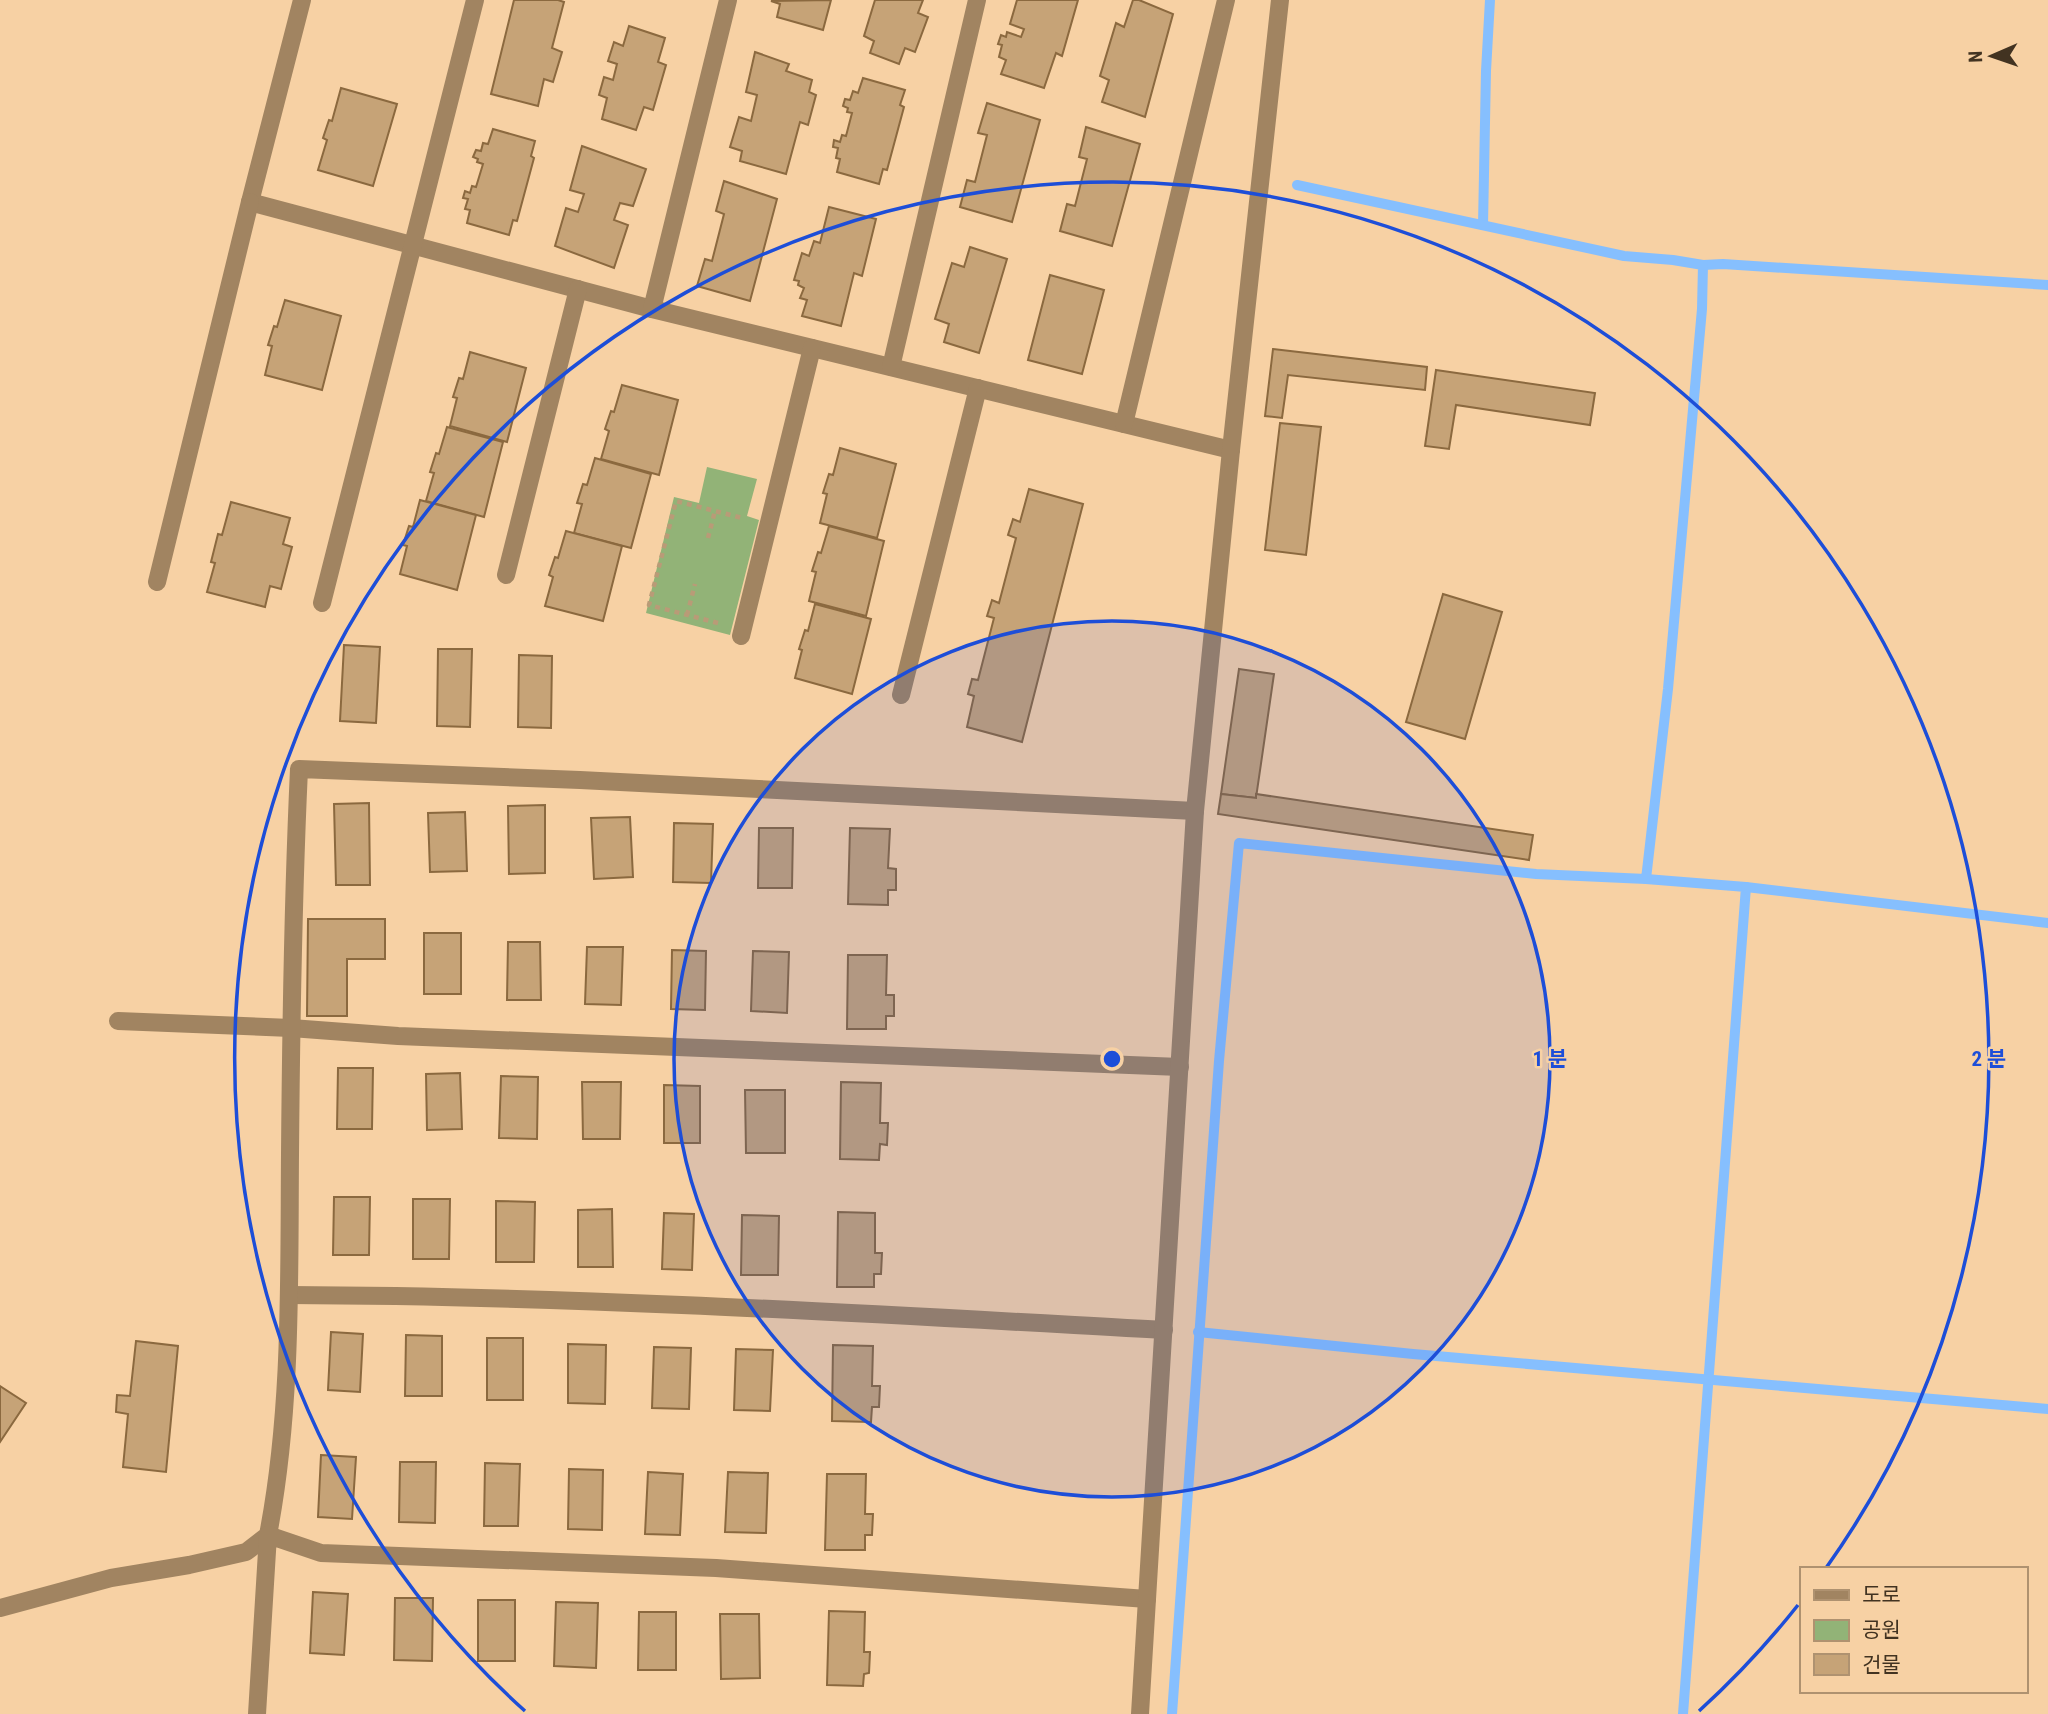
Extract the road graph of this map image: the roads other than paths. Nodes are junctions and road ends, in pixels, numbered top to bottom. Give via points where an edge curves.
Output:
1 (302, 0) edge
2 (475, 0) edge
3 (728, 0) edge
4 (977, 0) edge
5 (1226, 0) edge
6 (1277, 1) edge
7 (250, 202) junction
8 (578, 289) junction
9 (652, 309) junction
10 (812, 348) junction
11 (891, 367) junction
12 (978, 388) junction
13 (1124, 424) junction
14 (1231, 450) junction
15 (506, 575) dead end
16 (157, 582) dead end
17 (322, 603) dead end
18 (742, 632) road end
19 (901, 695) dead end
20 (1195, 811) junction
21 (118, 1021) dead end
22 (291, 1028) junction
23 (1180, 1067) junction
24 (289, 1295) junction
25 (1164, 1330) junction
26 (268, 1535) junction
27 (1147, 1600) junction
28 (0, 1608) edge
29 (257, 1714) edge
30 (1140, 1714) edge

1 - 7 street
2 - 17 street
3 - 9 street
4 - 11 street
5 - 13 street
6 - 14 street
7 - 8 street
7 - 16 street
8 - 9 street
8 - 15 street
9 - 10 street
10 - 11 street
10 - 18 street
11 - 12 street
12 - 13 street
12 - 19 street
13 - 14 street
14 - 20 street
20 - 22 street via 299,769
20 - 23 street
21 - 22 street
22 - 23 street
22 - 24 street
23 - 25 street
24 - 25 street via 436,1296
24 - 26 street via 288,1359
25 - 27 street
26 - 27 street via 321,1553 716,1568
26 - 28 street via 246,1552 111,1578
26 - 29 street
27 - 30 street

